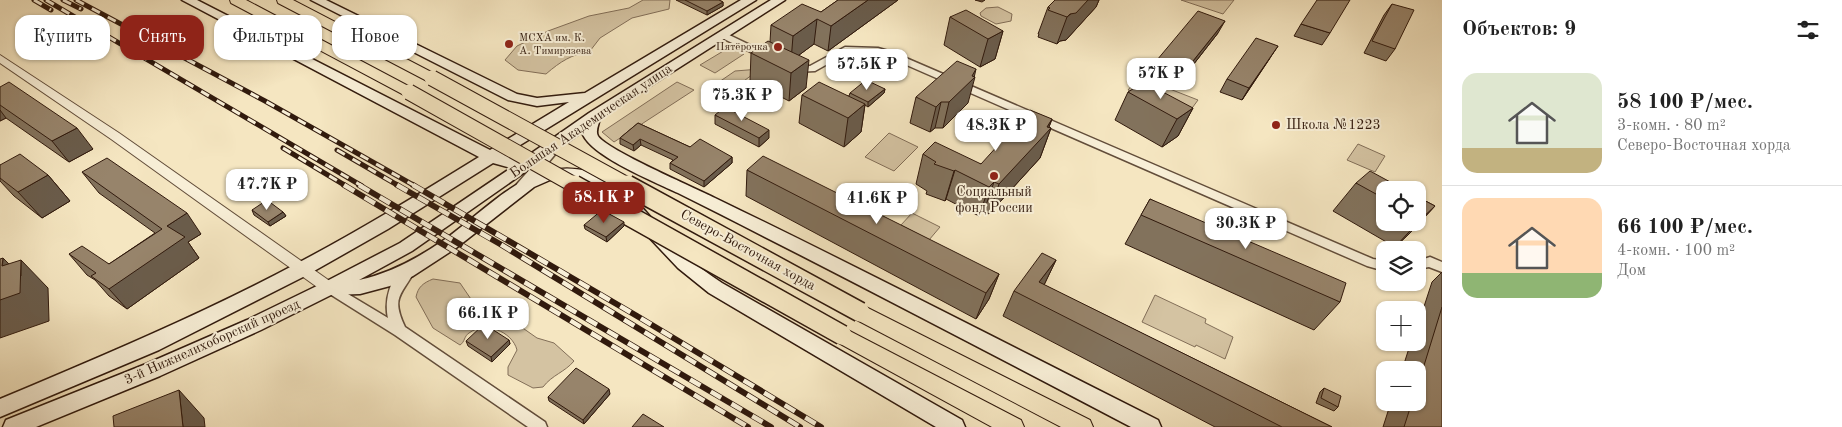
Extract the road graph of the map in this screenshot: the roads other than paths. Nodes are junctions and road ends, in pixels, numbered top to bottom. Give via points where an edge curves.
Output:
1 (188, 0) edge
2 (236, 0) edge
3 (283, 0) edge
4 (317, 0) edge
5 (750, 0) edge
6 (778, 0) edge
7 (723, 35) junction
8 (0, 58) edge
9 (594, 93) junction
10 (594, 116) junction
11 (565, 137) junction
12 (491, 157) junction
13 (527, 164) junction
14 (521, 187) junction
15 (382, 225) joint
16 (406, 247) joint
17 (1426, 263) edge
18 (1376, 264) edge
19 (1442, 267) edge
20 (301, 270) junction
21 (408, 272) junction
22 (329, 288) junction
23 (400, 331) junction
24 (0, 408) edge
25 (13, 427) edge
26 (540, 427) edge
27 (955, 427) edge
28 (1013, 427) edge
29 (1082, 427) edge
30 (1151, 427) edge

1 - 12 main road
2 - 28 main road, Северо-Восточная хорда, bridge via 409,92
3 - 29 main road, Северо-Восточная хорда, bridge via 860,312
4 - 9 main road via 513,97 550,102
5 - 9 main road, Большая Академическая улица
6 - 7 main road, Большая Академическая улица
7 - 10 main road, Большая Академическая улица
7 - 18 street via 790,68 812,69 845,50 889,54
8 - 20 street
9 - 12 main road, Большая Академическая улица
10 - 11 main road, Большая Академическая улица
10 - 30 main road via 589,132 598,145
11 - 13 main road, Большая Академическая улица
11 - 14 street
12 - 13 main road
12 - 15 main road, Большая Академическая улица
13 - 16 main road, Большая Академическая улица
14 - 21 main road
14 - 27 main road via 543,175 562,173 591,178 608,187 623,198 680,261 705,281
15 - 20 main road, 3-й Нижнелихоборский проезд
16 - 22 main road, 3-й Нижнелихоборский проезд
17 - 19 street
20 - 22 street
20 - 24 main road, 3-й Нижнелихоборский проезд via 152,344
21 - 22 main road via 359,288
21 - 23 street via 399,281 392,297 392,315
22 - 23 street
22 - 25 main road, 3-й Нижнелихоборский проезд via 254,325
23 - 26 street

